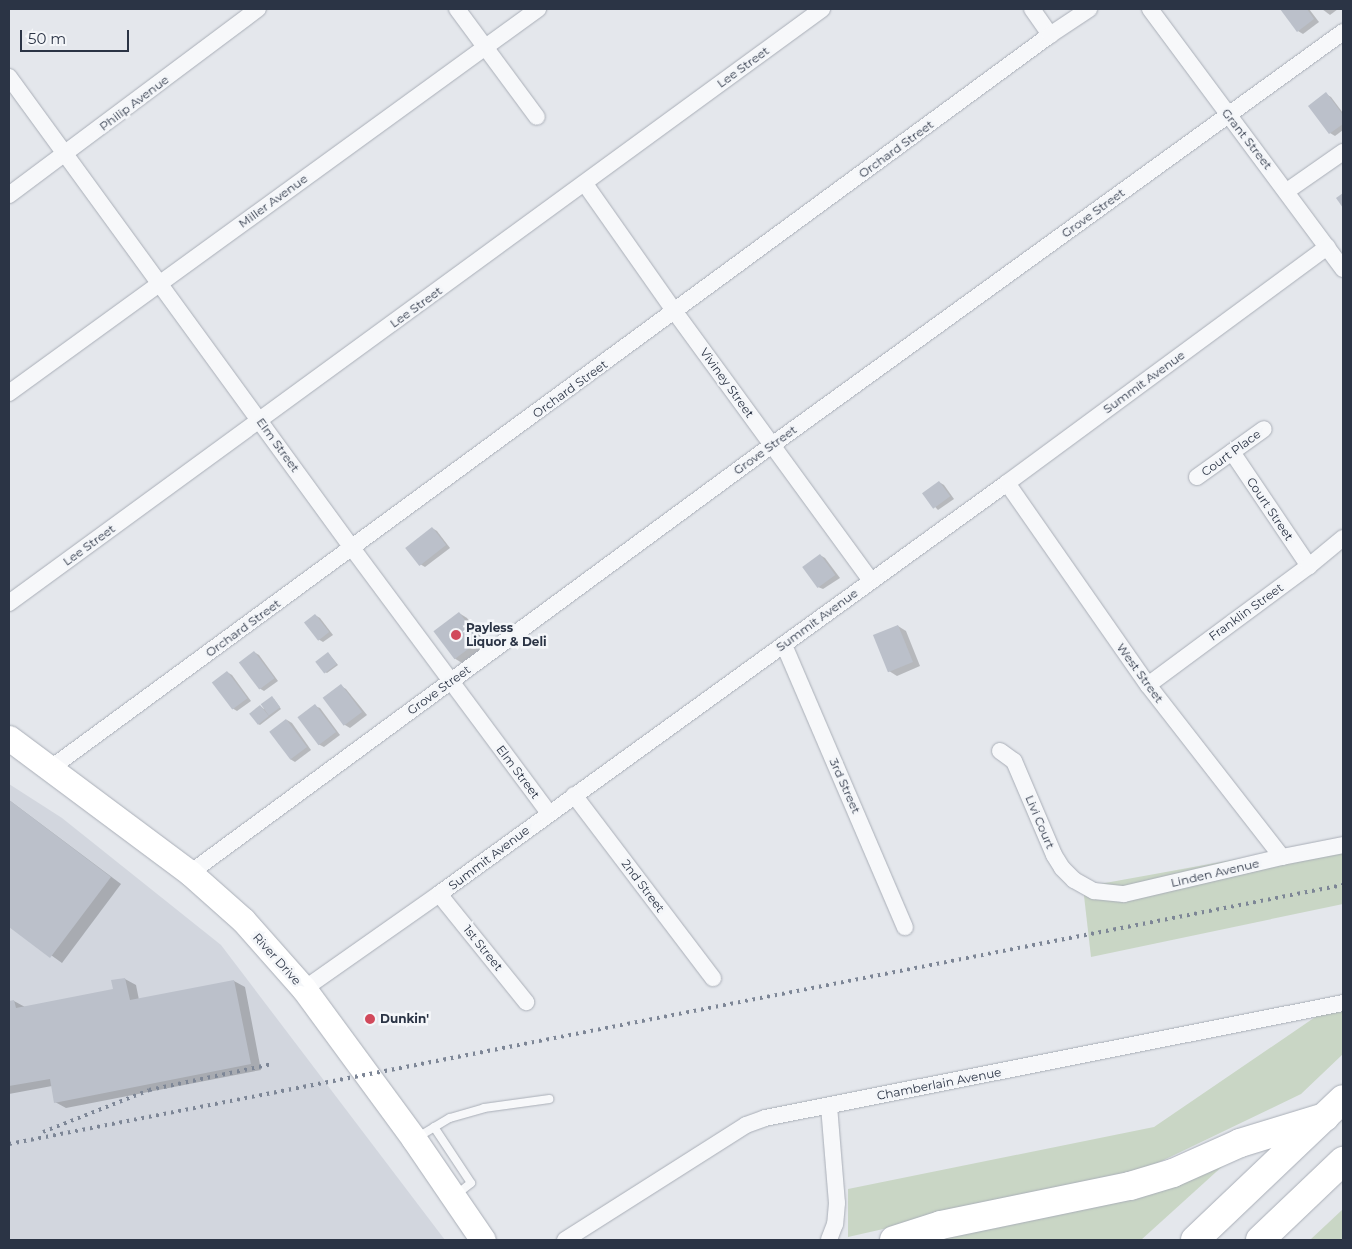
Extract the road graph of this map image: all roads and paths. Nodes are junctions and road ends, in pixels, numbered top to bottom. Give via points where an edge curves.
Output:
1 (258, 9) edge
2 (457, 9) edge
3 (538, 9) edge
4 (822, 9) edge
5 (1032, 9) edge
6 (1089, 9) edge
7 (1150, 9) edge
8 (1343, 32) edge
9 (1050, 35) junction
10 (485, 48) junction
11 (9, 77) edge
12 (1228, 116) junction
13 (536, 117) dead end
14 (1343, 152) edge
15 (66, 154) junction
16 (585, 184) junction
17 (1287, 191) junction
18 (9, 196) edge
19 (1327, 247) junction
20 (1343, 269) edge
21 (160, 282) junction
22 (675, 312) junction
23 (9, 393) edge
24 (260, 420) junction
25 (1264, 429) dead end
26 (772, 445) junction
27 (1232, 452) junction
28 (1197, 478) dead end
29 (1007, 483) junction
30 (1343, 538) edge
31 (352, 548) junction
32 (1309, 566) junction
33 (871, 581) junction
34 (9, 603) edge
35 (784, 645) junction
36 (450, 682) junction
37 (1148, 684) junction
38 (9, 738) edge
39 (1000, 751) dead end
40 (51, 768) junction
41 (574, 795) junction
42 (549, 813) junction
43 (1343, 845) edge
44 (1282, 857) junction
45 (190, 873) junction
46 (1088, 888) joint
47 (439, 894) junction
48 (905, 927) dead end
49 (713, 978) dead end
50 (304, 989) junction
51 (526, 1002) dead end
52 (1343, 1003) edge
53 (549, 1099) dead end
54 (829, 1106) junction
55 (1334, 1108) edge
56 (424, 1133) junction
57 (1343, 1161) edge
58 (483, 1240) edge
59 (565, 1240) edge
60 (829, 1240) edge
61 (894, 1240) edge
62 (1195, 1240) edge
63 (1260, 1240) edge

1 - 15 street, Philip Avenue
2 - 10 street
3 - 10 street, Miller Avenue
4 - 16 street, Lee Street
5 - 9 street
6 - 9 street, Orchard Street
7 - 12 street, Grant Street
8 - 12 street, Grove Street
9 - 22 street, Orchard Street
10 - 13 street
10 - 21 street, Miller Avenue
11 - 15 street, Elm Street
12 - 17 street, Grant Street
12 - 26 street, Grove Street
14 - 17 street
15 - 18 street, Philip Avenue
15 - 21 street, Elm Street
16 - 22 street, Viviney Street
16 - 24 street, Lee Street
17 - 19 street, Grant Street
19 - 20 street, Grant Street
19 - 29 street, Summit Avenue
21 - 23 street, Miller Avenue
21 - 24 street, Elm Street
22 - 26 street, Viviney Street
22 - 31 street, Orchard Street
24 - 31 street, Elm Street
24 - 34 street, Lee Street
25 - 27 street, Court Place
26 - 33 street, Viviney Street
26 - 36 street, Grove Street
27 - 28 street, Court Place
27 - 32 street, Court Street
29 - 33 street, Summit Avenue
29 - 37 street, West Street
30 - 32 street, Franklin Street
31 - 36 street, Elm Street
31 - 40 street, Orchard Street
32 - 37 street, Franklin Street
33 - 35 street, Summit Avenue
35 - 41 street, Summit Avenue
35 - 48 street, 3rd Street
36 - 42 street, Elm Street
36 - 45 street, Grove Street
37 - 44 street, West Street
38 - 40 main road, River Drive
39 - 46 street, Livi Court via 1014,761 1062,868
40 - 45 main road, River Drive
41 - 42 street, Summit Avenue
41 - 49 street, 2nd Street
42 - 47 street, Summit Avenue
43 - 44 street, Linden Avenue
44 - 46 street, Linden Avenue via 1124,894
45 - 50 main road, River Drive via 243,920
47 - 50 street, Summit Avenue
47 - 51 street, 1st Street
50 - 56 main road, River Drive
52 - 54 street, Chamberlain Avenue
53 - 56 lane via 484,1108 450,1118
54 - 59 street, Chamberlain Avenue via 765,1118 746,1125
54 - 60 street via 837,1203
55 - 61 highway via 1240,1142 1173,1173 1130,1186 941,1225
55 - 62 highway
56 - 58 main road, River Drive via 447,1166 454,1196
57 - 63 highway

